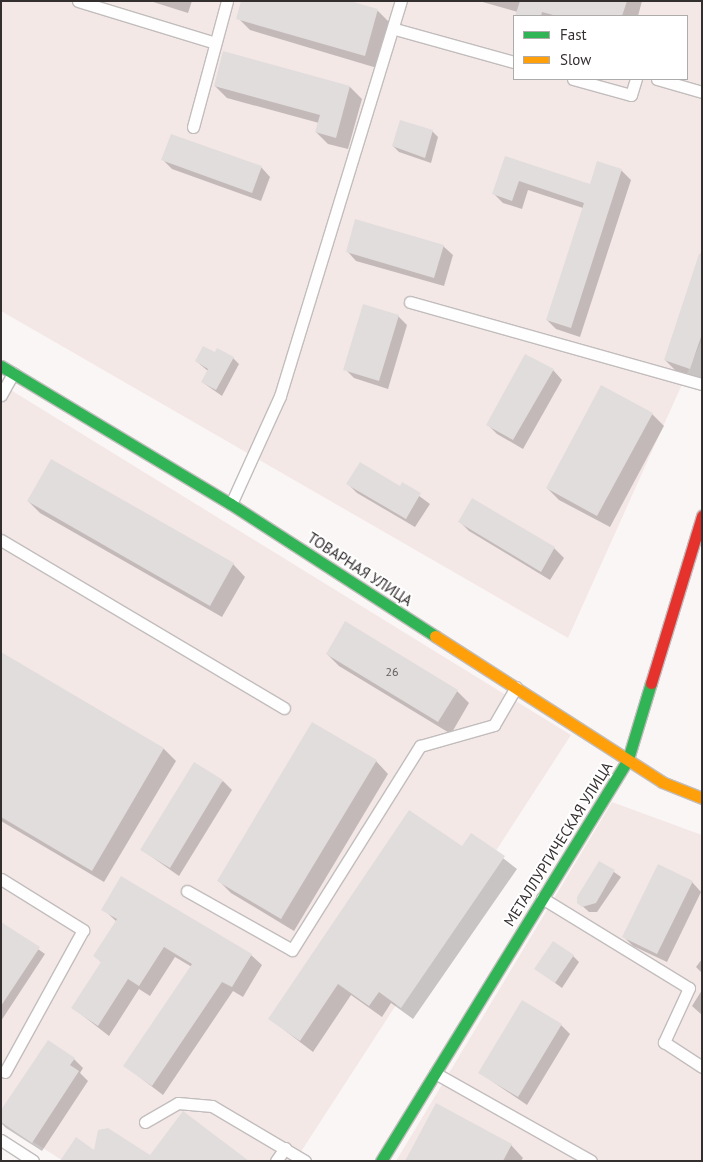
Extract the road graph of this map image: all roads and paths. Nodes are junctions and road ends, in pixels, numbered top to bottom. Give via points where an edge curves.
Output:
1 (78, 1) edge
2 (226, 1) edge
3 (401, 1) edge
4 (395, 29) junction
5 (215, 43) junction
6 (513, 62) edge
7 (576, 80) edge
8 (636, 80) edge
9 (660, 80) edge
10 (702, 92) edge
11 (193, 127) dead end
12 (410, 302) dead end
13 (1, 366) edge
14 (13, 373) junction
15 (702, 384) edge
16 (1, 395) edge
17 (232, 504) junction
18 (702, 516) edge
19 (1, 540) edge
20 (516, 687) junction
21 (284, 708) dead end
22 (628, 759) junction
23 (702, 798) edge
24 (1, 879) edge
25 (187, 890) dead end
26 (542, 898) junction
27 (702, 1067) edge
28 (5, 1072) dead end
29 (435, 1073) junction
30 (145, 1122) dead end
31 (1, 1140) edge
32 (285, 1148) junction
33 (33, 1161) edge
34 (276, 1161) edge
35 (305, 1161) edge
36 (381, 1161) edge
37 (591, 1161) edge

1 - 5 lane
2 - 5 lane
3 - 4 lane
4 - 6 lane
4 - 17 lane via 280,396
5 - 11 lane
7 - 8 lane via 631,95
9 - 10 lane
12 - 15 lane
13 - 14 street, ТОВАРНАЯ УЛИЦА
14 - 16 lane
14 - 17 street, ТОВАРНАЯ УЛИЦА
17 - 20 street, ТОВАРНАЯ УЛИЦА
18 - 22 street, МЕТАЛЛУРГИЧЕСКАЯ УЛИЦА
19 - 21 lane
20 - 22 street, ТОВАРНАЯ УЛИЦА
20 - 25 lane via 494,725 420,746 292,950
22 - 23 street, ТОВАРНАЯ УЛИЦА via 662,782
22 - 26 street, МЕТАЛЛУРГИЧЕСКАЯ УЛИЦА
24 - 28 lane via 83,930
26 - 27 lane via 689,988 664,1042
26 - 29 street, МЕТАЛЛУРГИЧЕСКАЯ УЛИЦА
29 - 36 street, МЕТАЛЛУРГИЧЕСКАЯ УЛИЦА
29 - 37 lane
30 - 32 lane via 178,1102 212,1106
31 - 33 lane
32 - 34 lane
32 - 35 lane

